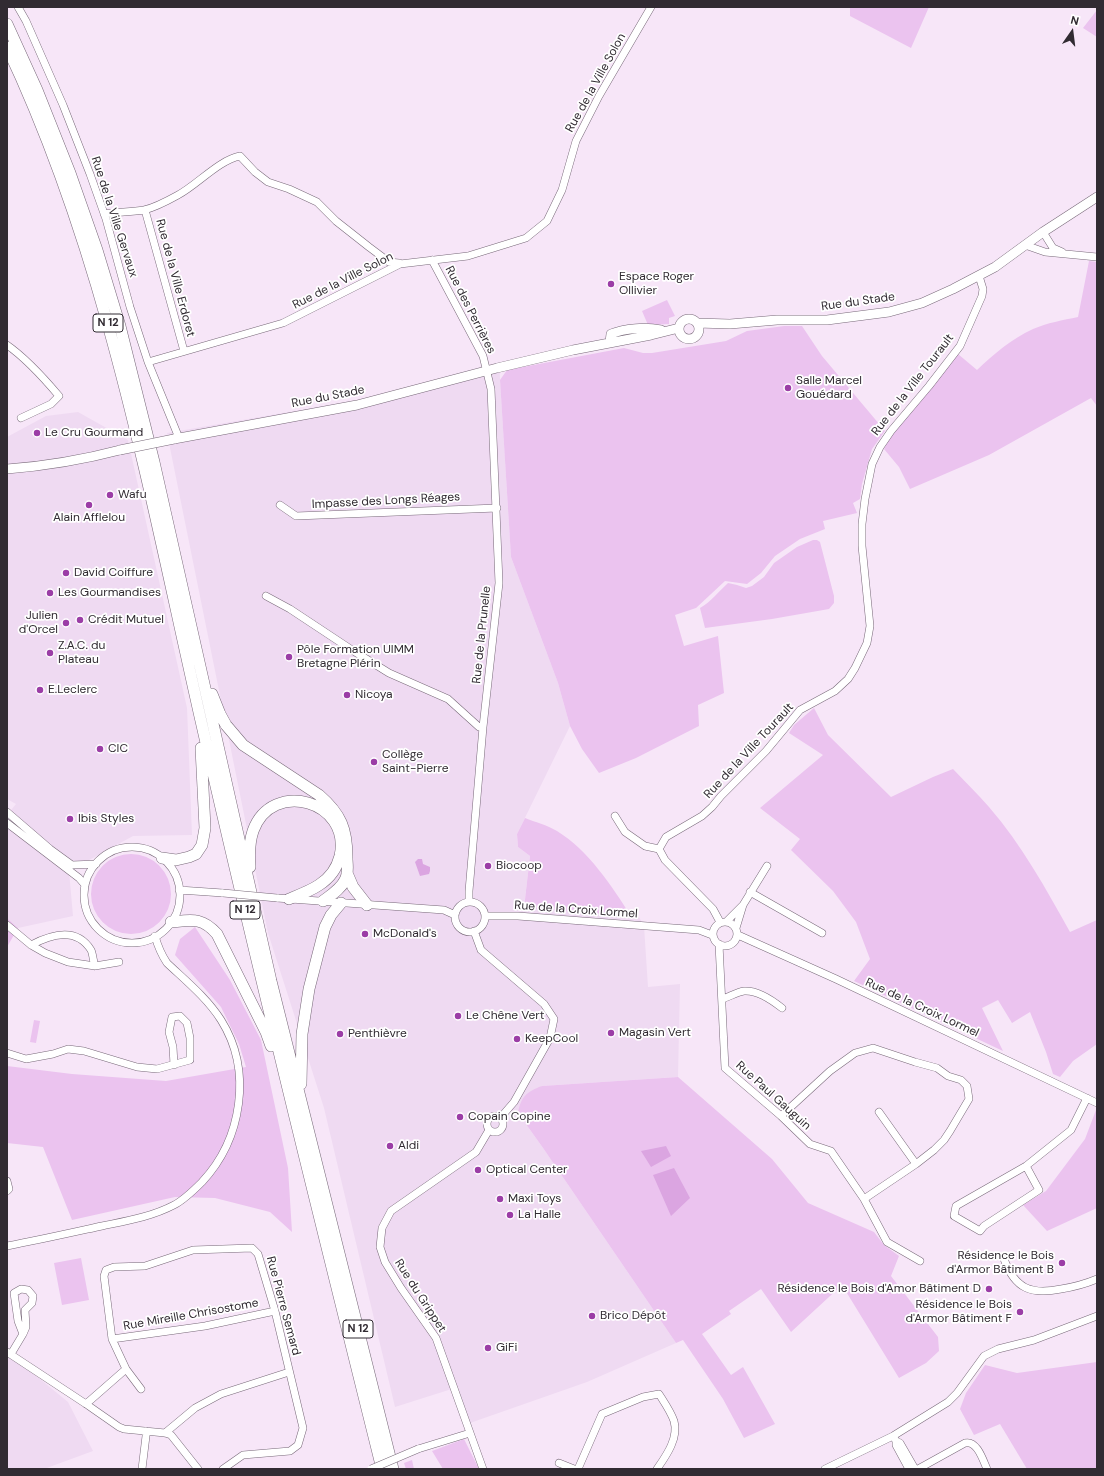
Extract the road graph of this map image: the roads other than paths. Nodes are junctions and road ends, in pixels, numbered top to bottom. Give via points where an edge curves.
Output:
1 (18, 7) edge
2 (651, 7) edge
3 (7, 24) edge
4 (7, 47) edge
5 (1097, 197) edge
6 (145, 210) junction
7 (104, 214) junction
8 (1043, 232) junction
9 (1025, 245) junction
10 (1066, 254) junction
11 (1097, 256) edge
12 (432, 260) junction
13 (400, 264) junction
14 (979, 276) junction
15 (679, 328) junction
16 (698, 328) junction
17 (667, 331) junction
18 (651, 335) junction
19 (682, 337) junction
20 (611, 338) junction
21 (7, 345) edge
22 (184, 352) junction
23 (148, 362) junction
24 (487, 370) junction
25 (21, 418) dead end
26 (176, 439) junction
27 (7, 469) edge
28 (280, 506) dead end
29 (497, 508) junction
30 (266, 596) dead end
31 (196, 648) junction
32 (202, 724) junction
33 (483, 727) junction
34 (7, 812) edge
35 (615, 816) dead end
36 (7, 821) edge
37 (44, 843) junction
38 (659, 848) junction
39 (162, 858) junction
40 (96, 864) junction
41 (767, 866) dead end
42 (348, 873) junction
43 (248, 880) junction
44 (85, 885) junction
45 (179, 890) junction
46 (750, 892) junction
47 (283, 898) junction
48 (323, 902) junction
49 (469, 902) junction
50 (341, 903) junction
51 (367, 905) junction
52 (743, 905) junction
53 (455, 915) junction
54 (485, 916) junction
55 (171, 922) junction
56 (724, 922) junction
57 (7, 926) edge
58 (737, 932) junction
59 (822, 933) dead end
60 (475, 934) junction
61 (712, 935) junction
62 (155, 936) junction
63 (719, 944) junction
64 (30, 945) junction
65 (119, 962) dead end
66 (95, 966) junction
67 (722, 999) junction
68 (782, 1008) dead end
69 (7, 1053) edge
70 (174, 1065) junction
71 (289, 1096) junction
72 (1087, 1098) junction
73 (301, 1101) junction
74 (1097, 1103) edge
75 (879, 1112) dead end
76 (781, 1116) junction
77 (501, 1117) junction
78 (490, 1130) junction
79 (309, 1156) junction
80 (916, 1164) junction
81 (1026, 1166) junction
82 (7, 1182) edge
83 (7, 1190) edge
84 (864, 1199) junction
85 (7, 1246) edge
86 (1004, 1259) dead end
87 (920, 1261) dead end
88 (1097, 1279) edge
89 (275, 1311) junction
90 (1097, 1316) edge
91 (23, 1334) junction
92 (112, 1339) junction
93 (9, 1353) edge
94 (126, 1369) junction
95 (289, 1372) junction
96 (141, 1389) dead end
97 (86, 1404) junction
98 (146, 1431) junction
99 (165, 1432) junction
100 (470, 1433) junction
101 (895, 1438) junction
102 (559, 1463) dead end
103 (142, 1469) edge
104 (198, 1469) edge
105 (223, 1469) edge
106 (370, 1469) edge
107 (382, 1469) edge
108 (393, 1469) edge
109 (483, 1469) edge
110 (574, 1469) edge
111 (578, 1469) edge
112 (657, 1469) edge
113 (825, 1469) edge
114 (909, 1469) edge
115 (916, 1469) edge
116 (987, 1469) edge

1 - 7 street, Rue de la Ville Gervaux via 63,105
2 - 12 street, Rue de la Ville Solon via 576,141 562,190 547,221 526,238 468,256
3 - 31 highway, N 12 via 55,132 103,269 137,393
4 - 32 highway, N 12 via 78,225 121,369
5 - 8 main road, Rue du Stade
6 - 7 street, Rue de la Ville Erdoret
6 - 13 street, Rue de la Ville Erdoret via 178,195 222,163 240,156 268,182 317,202 364,244 389,262
6 - 22 street, Rue de la Ville Erdoret
7 - 23 street, Rue de la Ville Gervaux
8 - 9 main road, Rue du Stade
8 - 10 street via 1053,248
9 - 10 street via 1045,252
9 - 14 main road, Rue du Stade
10 - 11 street
12 - 13 street, Rue de la Ville Solon
12 - 24 street, Rue des Perrières via 483,356
13 - 22 street, Rue de la Ville Solon via 283,323
14 - 16 main road, Rue du Stade via 922,303 889,312 827,320 777,320
14 - 38 street, Rue de la Ville Tourault via 983,289 982,296 960,346 891,431 872,464 862,531 870,626 867,643 855,668 835,691 800,710 766,751 712,807 702,816 666,837
15 - 16 main road, Rue du Stade via 685,320 692,320
15 - 17 main road, Rue du Stade
15 - 19 main road
16 - 19 main road, Rue du Stade via 697,336 692,339
17 - 18 main road, Rue du Stade
17 - 20 main road via 618,330
18 - 19 main road, Rue du Stade
18 - 20 main road, Rue du Stade
20 - 24 main road, Rue du Stade via 573,350
21 - 25 street via 35,368 59,396 51,404
22 - 23 street, Rue de la Ville Solon
23 - 26 street, Rue de la Ville Gervaux
24 - 26 main road, Rue du Stade via 357,405
24 - 29 street, Rue de la Prunelle via 491,389
26 - 27 main road, Rue du Stade, bridge via 82,460
28 - 29 street, Impasse des Longs Réages via 296,516
29 - 33 street, Rue de la Prunelle via 499,583
30 - 33 street via 389,673 448,700 479,727
31 - 42 highway via 220,714 234,736 253,753 319,795 336,812 346,832
31 - 43 highway, N 12
32 - 39 highway via 200,740 205,828 202,845 196,854 189,857 176,860
32 - 71 highway, N 12
33 - 49 street, Rue de la Prunelle
34 - 37 street
35 - 38 street via 625,832 645,846
36 - 37 street via 10,820 36,841
36 - 44 street
37 - 40 street via 72,865
38 - 56 street via 665,860
39 - 40 street via 152,851 127,847 108,853
39 - 45 street via 171,867
40 - 44 street
41 - 46 street
42 - 48 highway via 340,888
42 - 51 highway via 353,887
43 - 47 highway via 251,839 262,815 278,804 288,801 305,801 321,808 335,823 341,842 339,859 326,880 312,889
43 - 73 highway, N 12
44 - 62 street via 85,904 88,913 104,934 116,940 130,942 143,941
45 - 47 street, bridge
45 - 55 street via 179,901
46 - 52 street
46 - 59 street
47 - 48 street
48 - 50 street
49 - 53 street via 460,906
49 - 54 street via 478,904
50 - 51 street
50 - 73 highway via 325,927 309,989 302,1034
51 - 53 street via 444,910
52 - 56 street
52 - 58 street
53 - 60 street via 460,928
54 - 60 street via 482,926
54 - 61 street, Rue de la Croix Lormel via 518,916 699,930
55 - 62 street
55 - 71 highway via 193,920 209,925 217,934 266,1032 279,1077
56 - 58 street via 734,925
56 - 61 street via 714,927
57 - 64 street
58 - 63 street via 736,939 731,945
58 - 72 street, Rue de la Croix Lormel
60 - 77 street via 481,950 544,1004 554,1019 550,1038 514,1102
61 - 63 street
62 - 85 street via 161,955 213,1009 230,1037 240,1077 237,1115 225,1149 212,1171 196,1188 175,1204 148,1216
63 - 67 street, Rue Paul Gauguin
64 - 66 street via 68,962
64 - 66 street via 46,937 63,934 73,936 91,950
65 - 66 street
67 - 68 street via 744,992 773,1001
67 - 76 street, Rue Paul Gauguin via 725,1068
69 - 70 street via 26,1059 68,1049 84,1051 137,1067 157,1069
70 - 70 street via 190,1060 187,1023 180,1016 172,1018 169,1032
71 - 79 highway, N 12 via 299,1134
72 - 74 street, Rue de la Croix Lormel
72 - 81 street via 1071,1130
73 - 79 highway, N 12 via 310,1138
75 - 80 street
76 - 80 street via 828,1072 855,1053 873,1048 937,1068 948,1076 961,1080 967,1086 969,1099 944,1140
76 - 84 street, Rue Paul Gauguin via 810,1144 831,1151
77 - 78 street via 504,1123 501,1130
77 - 78 street via 490,1117 487,1122
78 - 100 street, Rue du Grippet via 476,1152 391,1211 382,1228 380,1247 385,1262 397,1282 436,1338
79 - 107 highway, N 12
79 - 108 highway, N 12
80 - 84 street
81 - 81 street via 956,1206 954,1216 980,1232 984,1226 1039,1190
82 - 83 street
84 - 87 street, Rue Paul Gauguin via 887,1242
86 - 88 street via 1017,1282 1029,1290 1046,1292 1084,1285
89 - 92 street, Rue Mireille Chrisostome via 205,1326
89 - 92 street, Rue Pierre Semard via 258,1254 252,1248 193,1250 145,1266 114,1267 106,1270 104,1276
89 - 95 street, Rue Pierre Semard
90 - 101 street via 984,1356 948,1402
91 - 91 street via 18,1321 14,1293 21,1289 28,1290 33,1296 32,1303 24,1310 26,1327
91 - 93 street
92 - 94 street, Rue Pierre Semard
93 - 97 street
94 - 96 street, Rue Pierre Semard
94 - 97 street
95 - 99 street via 221,1394 195,1408
95 - 105 street, Rue Pierre Semard via 303,1428 298,1445 290,1451 243,1455
97 - 98 street via 124,1429
98 - 99 street
98 - 103 street
99 - 104 street via 171,1435
100 - 106 street, bridge via 418,1449
100 - 109 street, Rue du Grippet
101 - 113 street
101 - 114 street via 895,1444
101 - 115 street
102 - 110 street
111 - 112 street via 602,1414 643,1397 659,1394 674,1421 676,1436
115 - 116 street via 970,1442 974,1444

